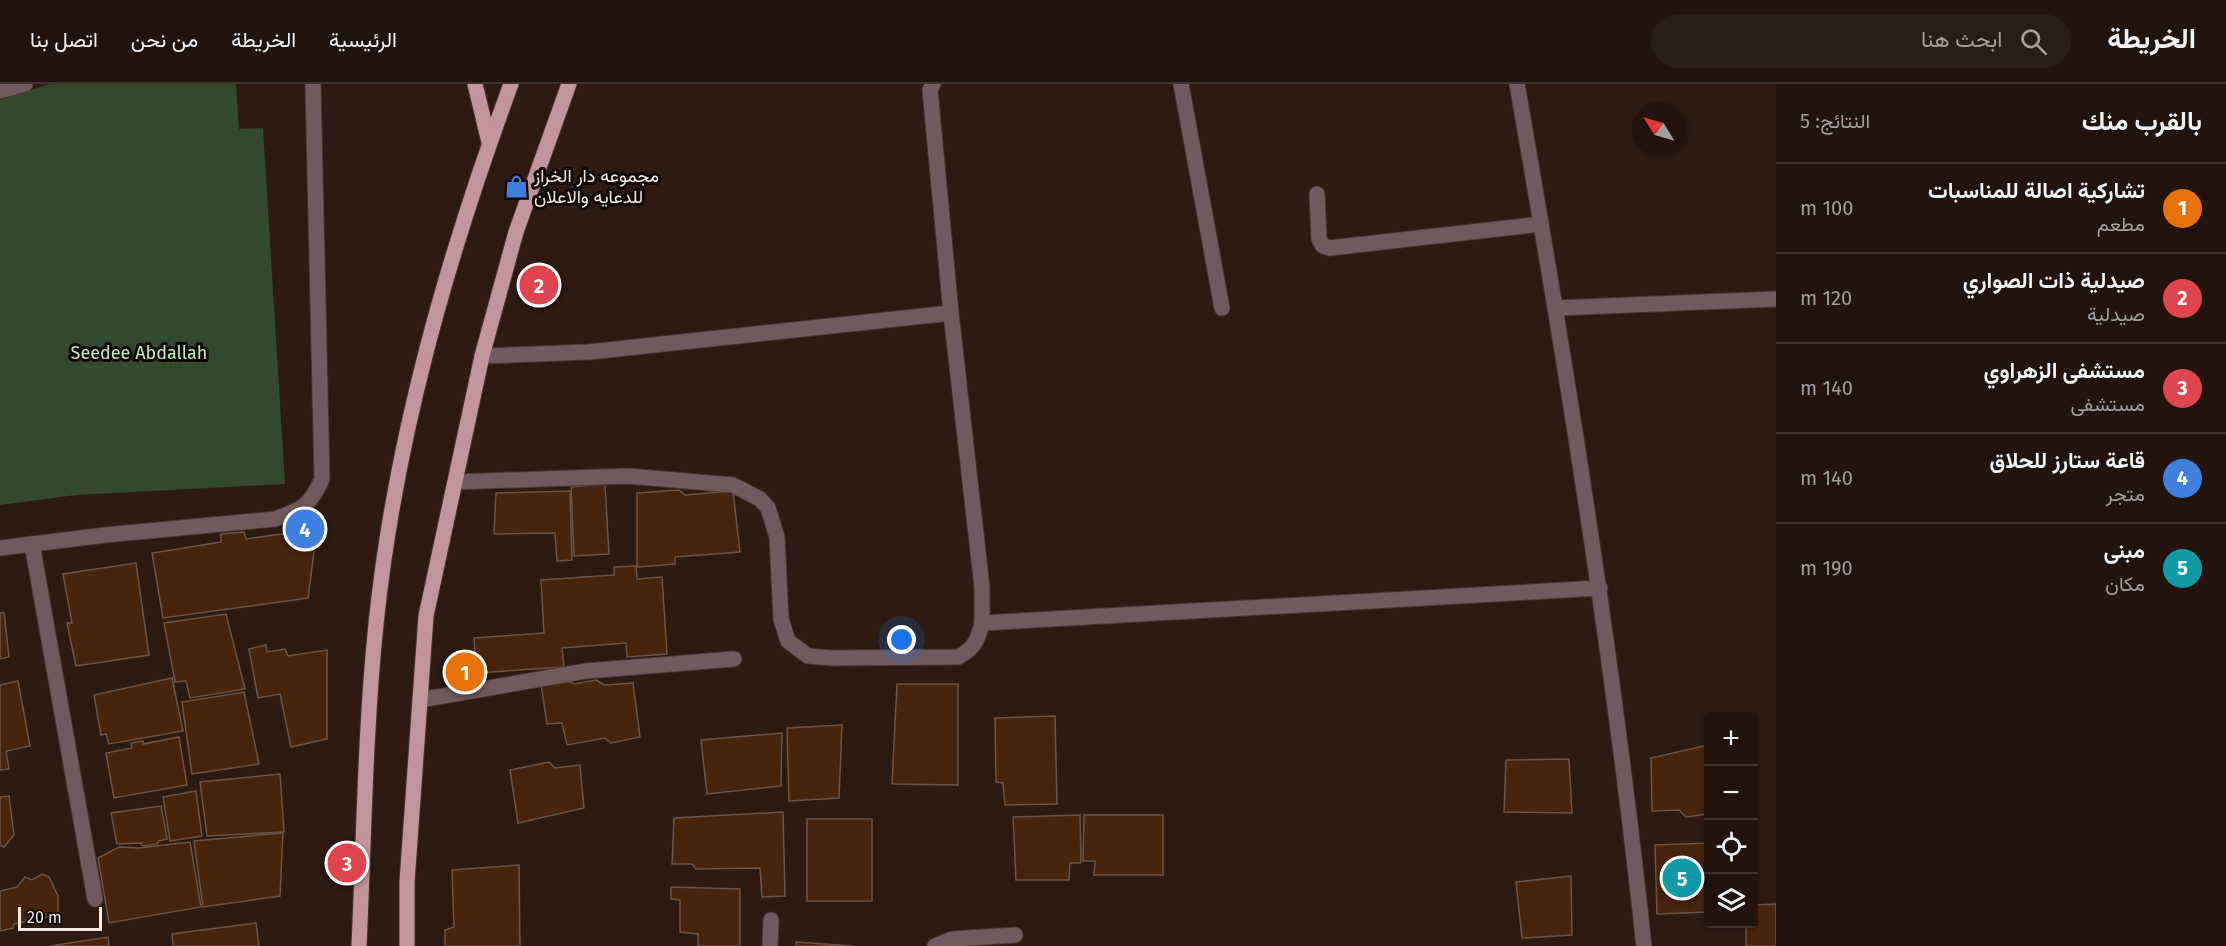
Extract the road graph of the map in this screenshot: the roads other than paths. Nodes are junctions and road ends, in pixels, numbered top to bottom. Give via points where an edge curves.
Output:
1 (25, 84) edge
2 (313, 84) edge
3 (326, 84) edge
4 (475, 84) edge
5 (512, 84) edge
6 (569, 84) edge
7 (933, 84) edge
8 (1181, 84) edge
9 (1517, 84) edge
10 (0, 91) edge
11 (314, 106) junction
12 (489, 142) junction
13 (1317, 195) dead end
14 (1541, 224) junction
15 (1776, 299) edge
16 (1222, 308) dead end
17 (1557, 308) junction
18 (951, 313) junction
19 (482, 356) junction
20 (455, 482) junction
21 (32, 544) junction
22 (0, 548) edge
23 (1600, 588) junction
24 (982, 623) junction
25 (734, 659) dead end
26 (420, 700) junction
27 (95, 899) dead end
28 (771, 920) dead end
29 (1015, 935) dead end
30 (359, 946) edge
31 (407, 946) edge
32 (770, 946) edge
33 (935, 946) edge
34 (1644, 946) edge

1 - 10 street
2 - 11 street
3 - 11 street
4 - 12 main road
5 - 12 main road
6 - 19 main road via 516,232
7 - 18 street via 930,90
8 - 16 street
9 - 14 street
11 - 21 street via 322,479 313,500 275,519
12 - 30 main road via 428,341 398,476 376,622 367,731
13 - 14 street via 1319,239 1330,248
14 - 17 street
15 - 17 street
17 - 23 street
18 - 19 street via 589,352
18 - 24 street via 982,587
19 - 20 main road
20 - 24 street via 628,476 733,484 768,508 777,537 781,619 788,641 808,656 958,657 974,647
20 - 26 main road via 426,616
21 - 22 street
21 - 27 street
23 - 24 street
23 - 34 street
25 - 26 street via 586,671
26 - 31 main road via 407,882
28 - 32 street
29 - 33 street via 952,939

